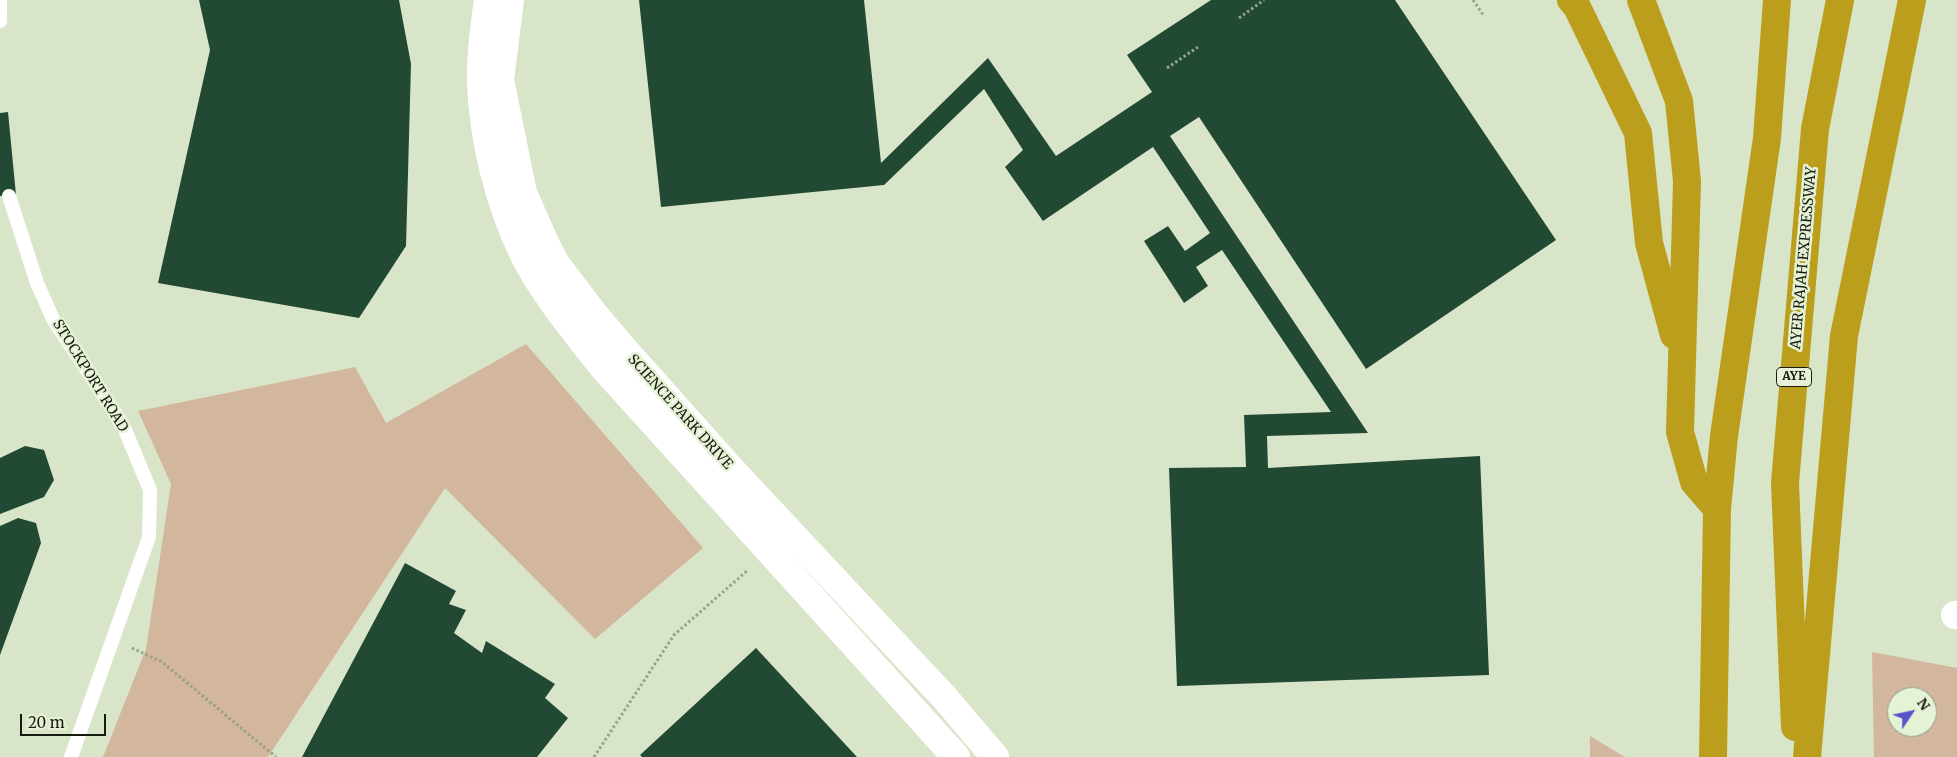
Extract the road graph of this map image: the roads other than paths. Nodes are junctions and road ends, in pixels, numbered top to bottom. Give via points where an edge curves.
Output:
1 (0, 0) edge
2 (488, 0) edge
3 (510, 0) edge
4 (1572, 0) edge
5 (1642, 0) edge
6 (1777, 0) edge
7 (1840, 0) edge
8 (1912, 0) edge
9 (0, 21) edge
10 (8, 196) dead end
11 (513, 197) junction
12 (535, 250) junction
13 (1682, 363) junction
14 (1717, 510) junction
15 (71, 757) edge
16 (956, 757) edge
17 (995, 757) edge
18 (1713, 757) edge
19 (1796, 757) edge
20 (1807, 757) edge

1 - 9 lane
2 - 11 main road, SCIENCE PARK DRIVE via 481,83 488,142
3 - 11 main road, SCIENCE PARK DRIVE via 500,80
4 - 13 highway via 1638,133 1649,243
5 - 13 highway via 1679,101 1687,182
6 - 14 highway via 1767,138 1724,436
7 - 19 highway, AYER RAJAH EXPRESSWAY / AYE via 1815,129 1785,483
8 - 20 highway via 1844,336
10 - 15 lane, STOCKPORT ROAD via 37,284 53,319 123,425 150,490 149,537
11 - 12 main road, SCIENCE PARK DRIVE
12 - 16 main road, SCIENCE PARK DRIVE via 570,326 603,367
12 - 17 main road, SCIENCE PARK DRIVE via 556,264 623,348 944,697
13 - 14 highway via 1680,432 1694,482
14 - 18 highway

